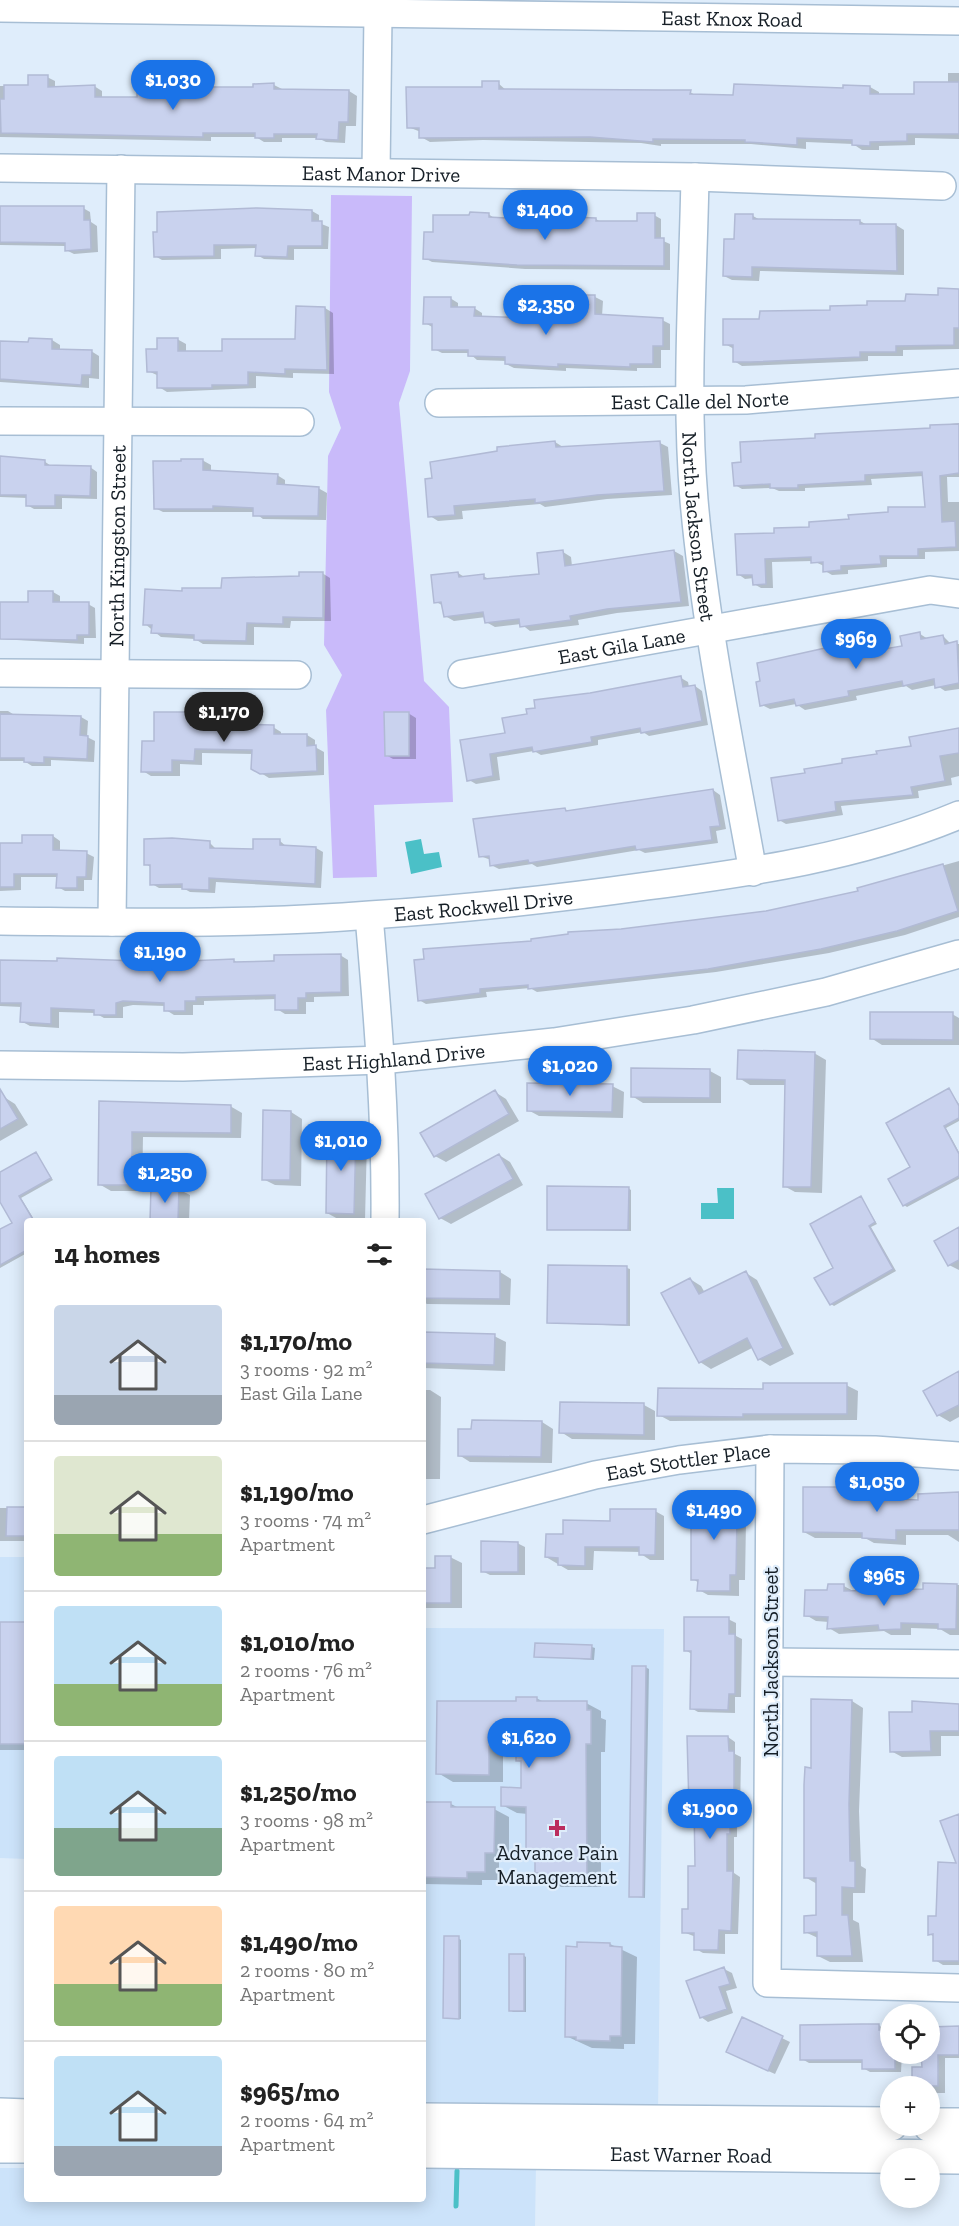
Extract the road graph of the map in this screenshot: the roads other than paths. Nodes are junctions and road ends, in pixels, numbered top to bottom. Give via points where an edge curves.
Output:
1 (0, 8) edge
2 (378, 15) junction
3 (959, 21) edge
4 (0, 168) edge
5 (121, 169) junction
6 (376, 172) junction
7 (695, 177) junction
8 (942, 186) dead end
9 (959, 383) edge
10 (690, 401) junction
11 (439, 403) dead end
12 (0, 421) edge
13 (300, 422) dead end
14 (118, 423) junction
15 (959, 594) edge
16 (711, 630) junction
17 (0, 673) edge
18 (116, 674) junction
19 (462, 674) dead end
20 (297, 675) dead end
21 (959, 815) edge
22 (753, 872) junction
23 (369, 916) junction
24 (0, 921) edge
25 (112, 922) junction
26 (959, 954) edge
27 (381, 1060) junction
28 (0, 1065) edge
29 (384, 1218) edge
30 (770, 1449) junction
31 (959, 1456) edge
32 (426, 1519) edge
33 (770, 1662) junction
34 (959, 1664) edge
35 (959, 1988) edge
36 (0, 2115) edge
37 (24, 2116) edge
38 (426, 2120) edge
39 (880, 2124) edge
40 (940, 2125) edge
41 (959, 2125) edge
42 (891, 2136) edge
43 (0, 2146) edge
44 (24, 2146) edge
45 (426, 2151) edge
46 (801, 2155) junction
47 (959, 2157) edge

1 - 2 street, East Knox Road
2 - 3 street, East Knox Road
2 - 6 street
4 - 5 street, East Manor Drive
5 - 6 street, East Manor Drive
5 - 14 street, North Kingston Street
6 - 7 street, East Manor Drive
7 - 8 street, East Manor Drive
7 - 10 street, North Jackson Street
9 - 10 street, East Calle del Norte via 805,397
10 - 11 street, East Calle del Norte
10 - 16 street, North Jackson Street via 694,500
12 - 14 street
13 - 14 street
14 - 18 street, North Kingston Street
15 - 16 street, East Gila Lane via 930,590
16 - 19 street, East Gila Lane
16 - 22 street, North Jackson Street
17 - 18 street
18 - 20 street
18 - 25 street, North Kingston Street
21 - 22 street, East Rockwell Drive via 861,849
22 - 23 street, East Rockwell Drive via 576,896
23 - 25 street, East Rockwell Drive
23 - 27 street
24 - 25 street, East Rockwell Drive
26 - 27 street, East Highland Drive via 826,992 693,1020 554,1042
27 - 28 street, East Highland Drive via 183,1067
27 - 29 street via 386,1150
30 - 31 street, East Stottler Place
30 - 32 street, East Stottler Place via 595,1475
30 - 33 street, North Jackson Street
33 - 34 street
33 - 35 street, North Jackson Street via 767,1983
36 - 37 main road
38 - 39 main road, East Warner Road
40 - 41 main road
42 - 46 main road via 828,2138
43 - 44 main road
45 - 46 main road, East Warner Road
46 - 47 main road, East Warner Road

